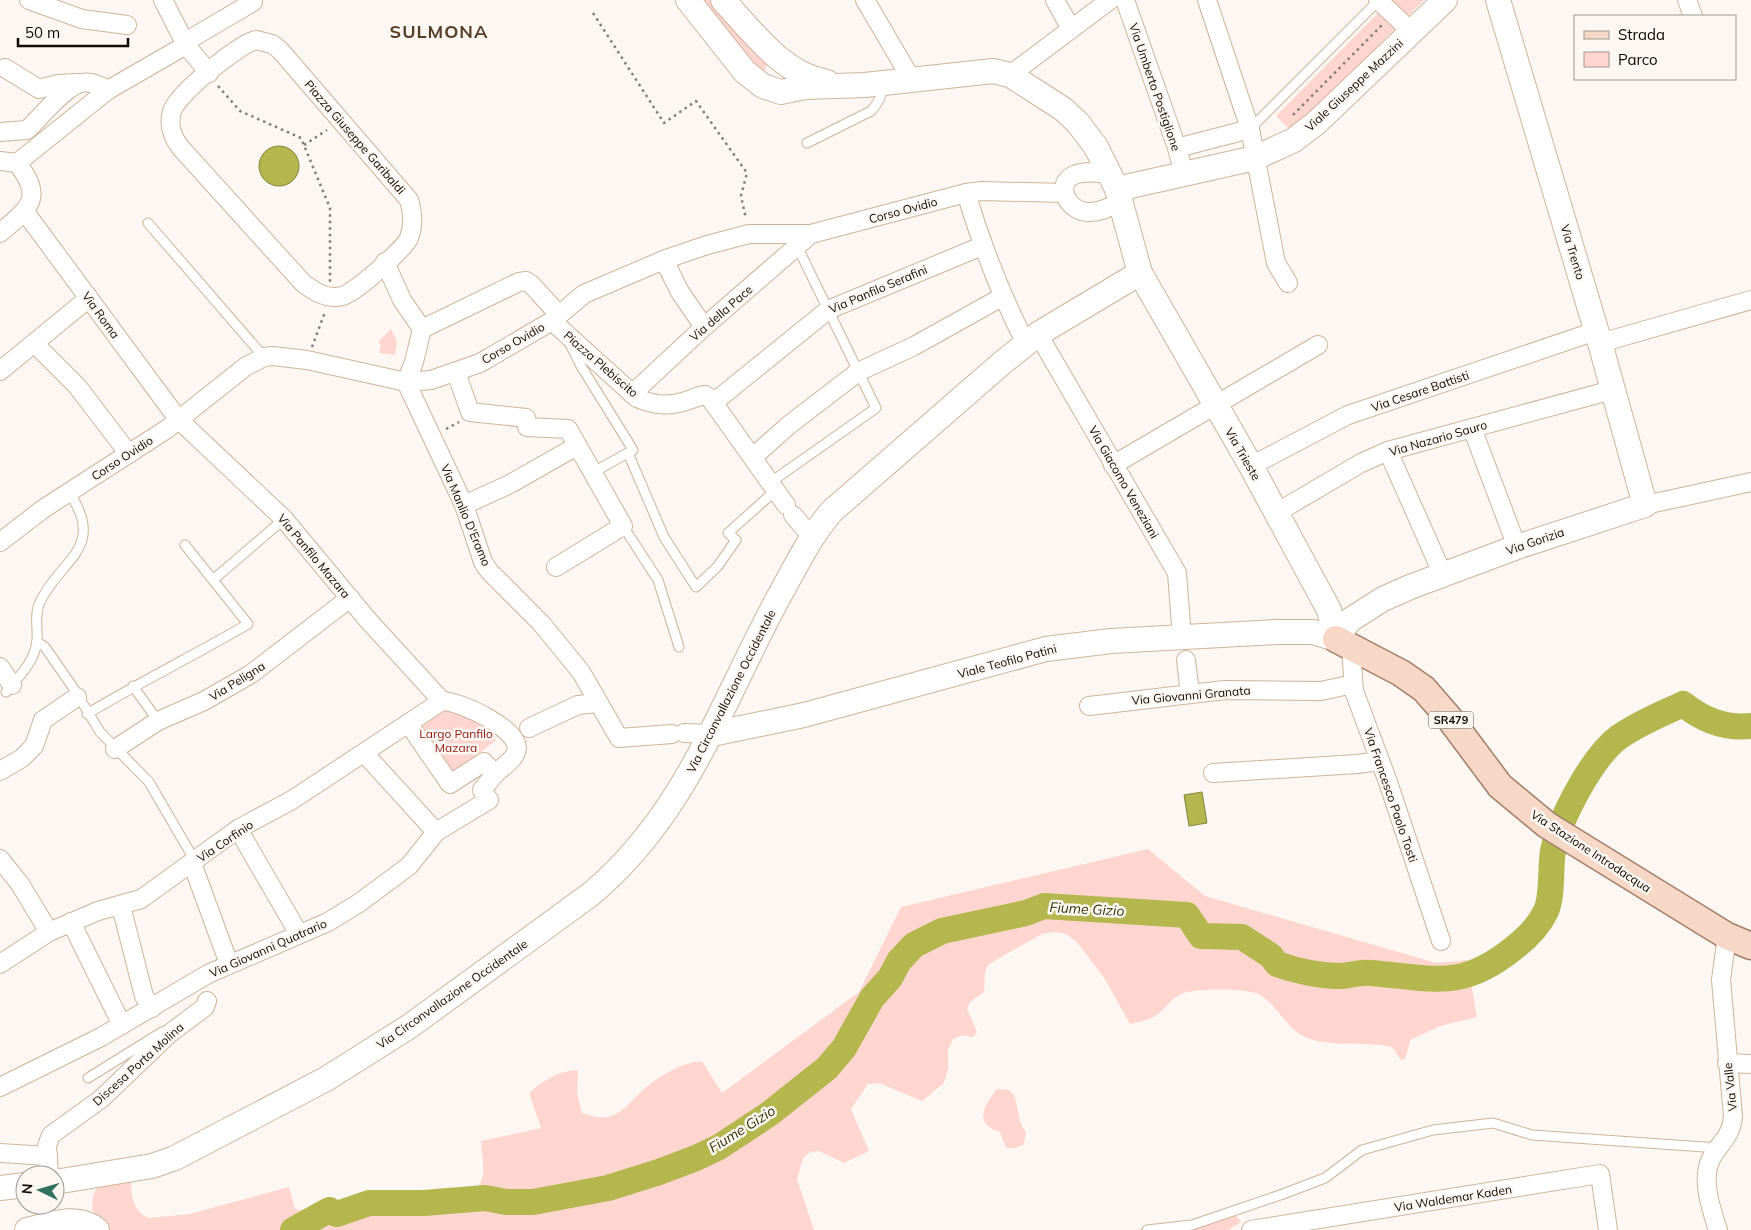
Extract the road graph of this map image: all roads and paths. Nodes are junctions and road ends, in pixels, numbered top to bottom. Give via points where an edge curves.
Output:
1 (29, 0) edge
2 (163, 0) edge
3 (688, 0) edge
4 (723, 0) edge
5 (865, 0) edge
6 (1054, 0) edge
7 (1110, 0) edge
8 (1125, 0) edge
9 (1207, 0) edge
10 (1378, 0) edge
11 (1444, 0) edge
12 (1498, 0) edge
13 (1687, 0) edge
14 (254, 1) edge
15 (593, 13) dead end
16 (1393, 14) junction
17 (1693, 15) edge
18 (127, 25) dead end
19 (1070, 29) junction
20 (1412, 32) junction
21 (185, 44) junction
22 (770, 50) junction
23 (5, 68) dead end
24 (208, 73) junction
25 (1010, 75) junction
26 (752, 80) junction
27 (912, 80) junction
28 (79, 83) junction
29 (882, 83) junction
30 (843, 86) junction
31 (108, 90) junction
32 (1291, 117) dead end
33 (339, 118) junction
34 (1250, 129) junction
35 (0, 132) edge
36 (807, 143) dead end
37 (304, 146) junction
38 (1177, 148) junction
39 (1255, 158) junction
40 (9, 162) edge
41 (1184, 174) junction
42 (1116, 188) junction
43 (966, 193) junction
44 (1064, 193) junction
45 (25, 212) junction
46 (148, 223) dead end
47 (0, 233) edge
48 (749, 234) junction
49 (811, 234) junction
50 (797, 246) junction
51 (982, 246) junction
52 (664, 260) junction
53 (386, 262) junction
54 (1140, 273) junction
55 (331, 281) dead end
56 (1288, 283) dead end
57 (1002, 297) junction
58 (89, 298) junction
59 (1751, 300) edge
60 (327, 309) dead end
61 (828, 310) junction
62 (558, 322) junction
63 (704, 327) junction
64 (422, 328) junction
65 (1598, 337) junction
66 (1032, 339) junction
67 (35, 344) junction
68 (1318, 345) dead end
69 (264, 358) junction
70 (307, 360) junction
71 (0, 371) edge
72 (456, 372) junction
73 (858, 372) junction
74 (406, 382) junction
75 (1612, 390) junction
76 (632, 394) junction
77 (712, 400) junction
78 (1215, 404) junction
79 (478, 413) junction
80 (178, 419) junction
81 (1472, 428) junction
82 (432, 437) junction
83 (577, 446) junction
84 (1388, 452) junction
85 (129, 454) junction
86 (628, 454) junction
87 (753, 457) junction
88 (1113, 465) junction
89 (1250, 466) junction
90 (592, 473) junction
91 (1751, 482) edge
92 (69, 492) junction
93 (781, 498) junction
94 (464, 505) junction
95 (1645, 505) junction
96 (1276, 513) junction
97 (284, 519) junction
98 (623, 526) junction
99 (812, 537) junction
100 (1, 538) edge
101 (185, 545) dead end
102 (1517, 547) junction
103 (556, 567) dead end
104 (1443, 575) junction
105 (214, 579) junction
106 (350, 598) junction
107 (1182, 637) junction
108 (37, 642) junction
109 (1344, 643) junction
110 (679, 648) dead end
111 (1186, 660) dead end
112 (0, 667) edge
113 (1353, 684) junction
114 (133, 686) junction
115 (9, 688) joint
116 (1190, 693) junction
117 (77, 697) junction
118 (442, 701) junction
119 (600, 703) junction
120 (1089, 706) dead end
121 (87, 714) junction
122 (158, 720) junction
123 (408, 723) junction
124 (520, 732) junction
125 (712, 734) junction
126 (115, 749) junction
127 (364, 753) junction
128 (1380, 760) junction
129 (0, 771) edge
130 (1213, 773) dead end
131 (495, 774) junction
132 (238, 830) junction
133 (436, 832) junction
134 (0, 859) edge
135 (193, 862) junction
136 (121, 906) junction
137 (72, 922) junction
138 (49, 932) junction
139 (299, 934) junction
140 (1727, 936) junction
141 (1440, 941) dead end
142 (1751, 946) edge
143 (0, 964) edge
144 (229, 964) junction
145 (201, 989) junction
146 (152, 1008) junction
147 (122, 1025) junction
148 (169, 1034) junction
149 (1727, 1063) junction
150 (1751, 1064) edge
151 (88, 1078) dead end
152 (0, 1087) edge
153 (1720, 1148) junction
154 (0, 1154) edge
155 (48, 1156) junction
156 (48, 1165) edge
157 (65, 1180) edge
158 (15, 1186) edge
159 (0, 1188) edge
160 (89, 1228) edge
161 (1713, 1228) edge
162 (27, 1230) edge
163 (1146, 1230) edge
164 (1251, 1230) edge
165 (1608, 1230) edge

1 - 18 street via 82,19
2 - 21 street
3 - 26 main road
4 - 22 main road
5 - 27 street
6 - 19 street
7 - 19 street
8 - 38 street, Via Umberto Postiglione
9 - 34 street
10 - 16 street
10 - 34 lane
11 - 20 main road, Viale Giuseppe Mazzini
12 - 65 main road, Via Trento
13 - 17 street
14 - 21 street
15 - 48 path via 664,123 696,101 747,173 741,196
16 - 20 street
16 - 32 path
19 - 25 street
20 - 39 main road, Viale Giuseppe Mazzini via 1316,123 1294,140
21 - 24 street
21 - 31 street
22 - 26 main road via 773,65 770,75
22 - 30 main road via 805,76
23 - 28 street via 39,89
24 - 33 street, Piazza Giuseppe Garibaldi via 246,43 256,40 272,44
24 - 37 path via 240,111 301,138
24 - 53 street, Piazza Giuseppe Garibaldi via 173,108 170,124 174,139 303,283 317,294 343,296 355,290
25 - 27 main road via 978,71
25 - 42 main road via 1046,96 1078,122 1096,147
26 - 30 main road via 781,92 806,86
27 - 29 main road
28 - 31 street via 98,84
28 - 35 street via 27,130
29 - 30 main road
29 - 36 lane via 882,94 871,111
31 - 40 street
33 - 37 path
33 - 53 street, Piazza Giuseppe Garibaldi via 409,200 413,221 408,239
34 - 38 street
34 - 39 street
37 - 55 path via 330,208
38 - 41 street, Via Umberto Postiglione
39 - 41 main road, Viale Giuseppe Mazzini
39 - 56 street via 1276,263
40 - 45 street via 31,181 31,198
41 - 42 main road, Viale Giuseppe Mazzini
42 - 44 street via 1081,172 1067,180
42 - 44 street via 1101,210 1086,212 1068,203
42 - 54 main road
43 - 44 street, Corso Ovidio
43 - 49 street, Corso Ovidio
43 - 51 street, Via Giacomo Veneziani
45 - 47 street
45 - 58 street, Via Roma
46 - 69 lane
48 - 49 street, Corso Ovidio
48 - 52 street, Corso Ovidio
49 - 50 street, Via della Pace
50 - 61 lane
50 - 63 street, Via della Pace
51 - 57 street, Via Giacomo Veneziani
51 - 61 street, Via Panfilo Serafini
52 - 62 street, Corso Ovidio via 584,294
52 - 63 street via 680,292
53 - 64 street via 402,300
54 - 66 main road, Via Circonvallazione Occidentale
54 - 78 main road, Via Trieste
57 - 66 street, Via Giacomo Veneziani
57 - 73 street via 914,346
58 - 67 street
58 - 80 street, Via Roma
59 - 65 street, Via Cesare Battisti
60 - 70 path
61 - 73 lane
61 - 77 street, Via Panfilo Serafini
62 - 64 street, Piazza Plebiscito via 526,281
62 - 72 street, Corso Ovidio
62 - 76 street, Piazza Plebiscito
62 - 86 lane via 633,450
63 - 76 street, Via della Pace
64 - 74 street
65 - 75 main road, Via Trento
65 - 89 street, Via Cesare Battisti via 1348,415
66 - 88 street, Via Giacomo Veneziani
66 - 99 main road, Via Circonvallazione Occidentale via 850,493
67 - 71 street
67 - 85 street via 77,386
68 - 78 street
69 - 70 street, Corso Ovidio
69 - 80 street, Corso Ovidio via 245,367
70 - 74 street, Corso Ovidio
72 - 74 street, Corso Ovidio via 431,380
72 - 79 street via 470,412
73 - 87 street
73 - 93 lane via 876,408
74 - 82 street, Via Manlio D'Eramo
75 - 81 street, Via Nazario Sauro
75 - 95 main road, Via Trento
76 - 77 street, Piazza Plebiscito via 652,404 662,405 687,401 699,395
77 - 87 street
78 - 88 street
78 - 89 main road, Via Trieste
79 - 82 path
79 - 83 street via 526,418 527,427 568,429
80 - 85 street, Corso Ovidio
80 - 97 street, Via Panfilo Mazara
81 - 84 street, Via Nazario Sauro
81 - 102 street
82 - 94 street, Via Manlio D'Eramo
83 - 90 street
83 - 94 street via 510,484
84 - 96 street, Via Nazario Sauro via 1361,463
84 - 104 street
85 - 92 street, Corso Ovidio
86 - 90 lane
86 - 93 lane via 664,537 696,587 718,566 736,540 728,533
87 - 93 street
88 - 107 street, Via Giacomo Veneziani via 1178,573
89 - 96 main road, Via Trieste
90 - 98 street
91 - 95 street, Via Gorizia
92 - 100 street, Corso Ovidio
92 - 108 lane via 82,519 82,545 40,600 36,612
93 - 99 street
94 - 119 street, Via Manlio D'Eramo via 479,554 489,572 541,623 581,672
95 - 102 main road, Via Gorizia
96 - 109 main road, Via Trieste
97 - 105 lane
97 - 106 street, Via Panfilo Mazara
98 - 103 street
98 - 110 lane via 658,580
99 - 125 main road, Via Circonvallazione Occidentale via 769,615
101 - 105 lane
102 - 104 main road, Via Gorizia
104 - 109 main road, Via Gorizia via 1392,595 1360,613 1350,620
105 - 114 lane via 248,624
106 - 118 street, Via Panfilo Mazara
106 - 122 street, Via Peligna via 251,674 204,701
107 - 109 main road, Viale Teofilo Patini via 1301,632 1324,634
107 - 125 main road, Viale Teofilo Patini via 1046,649 804,715
108 - 115 lane via 32,660
108 - 117 lane via 45,647
109 - 113 street, Via Francesco Paolo Tosti
109 - 140 main road, Via Stazione Introdacqua / SR479 via 1424,689 1500,786 1546,825
111 - 116 street
112 - 115 street
113 - 116 street, Via Giovanni Granata via 1321,691
113 - 128 street, Via Francesco Paolo Tosti
114 - 121 lane
114 - 122 lane
116 - 120 street, Via Giovanni Granata
117 - 121 lane
117 - 129 street via 43,720 34,746 22,758
118 - 123 street, Via Corfinio
118 - 124 street via 458,703
119 - 124 street via 578,705
119 - 125 street, Via Manlio D'Eramo via 619,738
121 - 126 lane
122 - 126 street, Via Peligna
123 - 127 street, Via Corfinio
123 - 131 street via 450,784 484,762
124 - 131 street via 516,754
125 - 157 main road, Via Circonvallazione Occidentale via 670,807 619,871 410,1026 326,1079 175,1158 144,1167
126 - 135 lane via 149,782
127 - 132 street, Via Corfinio via 292,800
127 - 133 street
128 - 130 street
128 - 141 street, Via Francesco Paolo Tosti
131 - 133 street, Via Giovanni Quatrario via 482,790 489,800
132 - 135 street, Via Corfinio
132 - 139 street
133 - 139 street, Via Giovanni Quatrario via 409,866 359,903 328,922
134 - 138 street via 20,884
135 - 136 street, Via Corfinio via 141,899
135 - 144 street
136 - 137 street, Via Corfinio
136 - 146 street via 144,996
137 - 138 street, Via Corfinio
137 - 147 street
138 - 143 street, Via Corfinio
139 - 144 street, Via Giovanni Quatrario
140 - 142 main road, Via Stazione Introdacqua / SR479
140 - 149 street, Via Valle via 1721,980
144 - 145 street, Via Giovanni Quatrario
145 - 146 street, Via Giovanni Quatrario
145 - 148 street, Discesa Porta Molina via 205,1007
146 - 147 street, Via Giovanni Quatrario
147 - 152 street, Via Giovanni Quatrario
148 - 151 lane via 160,1033
148 - 155 street, Discesa Porta Molina via 101,1099 55,1131 48,1140
149 - 150 street
149 - 153 street, Via Valle via 1733,1116 1730,1135
153 - 161 street, Via Valle via 1708,1166
153 - 163 lane via 1532,1135 1493,1123 1433,1130 1362,1150 1325,1178 1284,1194 1192,1225
154 - 155 street
155 - 156 street, Discesa Porta Molina
158 - 159 main road
160 - 162 main road via 75,1221
164 - 165 street, Via Waldemar Kaden via 1600,1174

